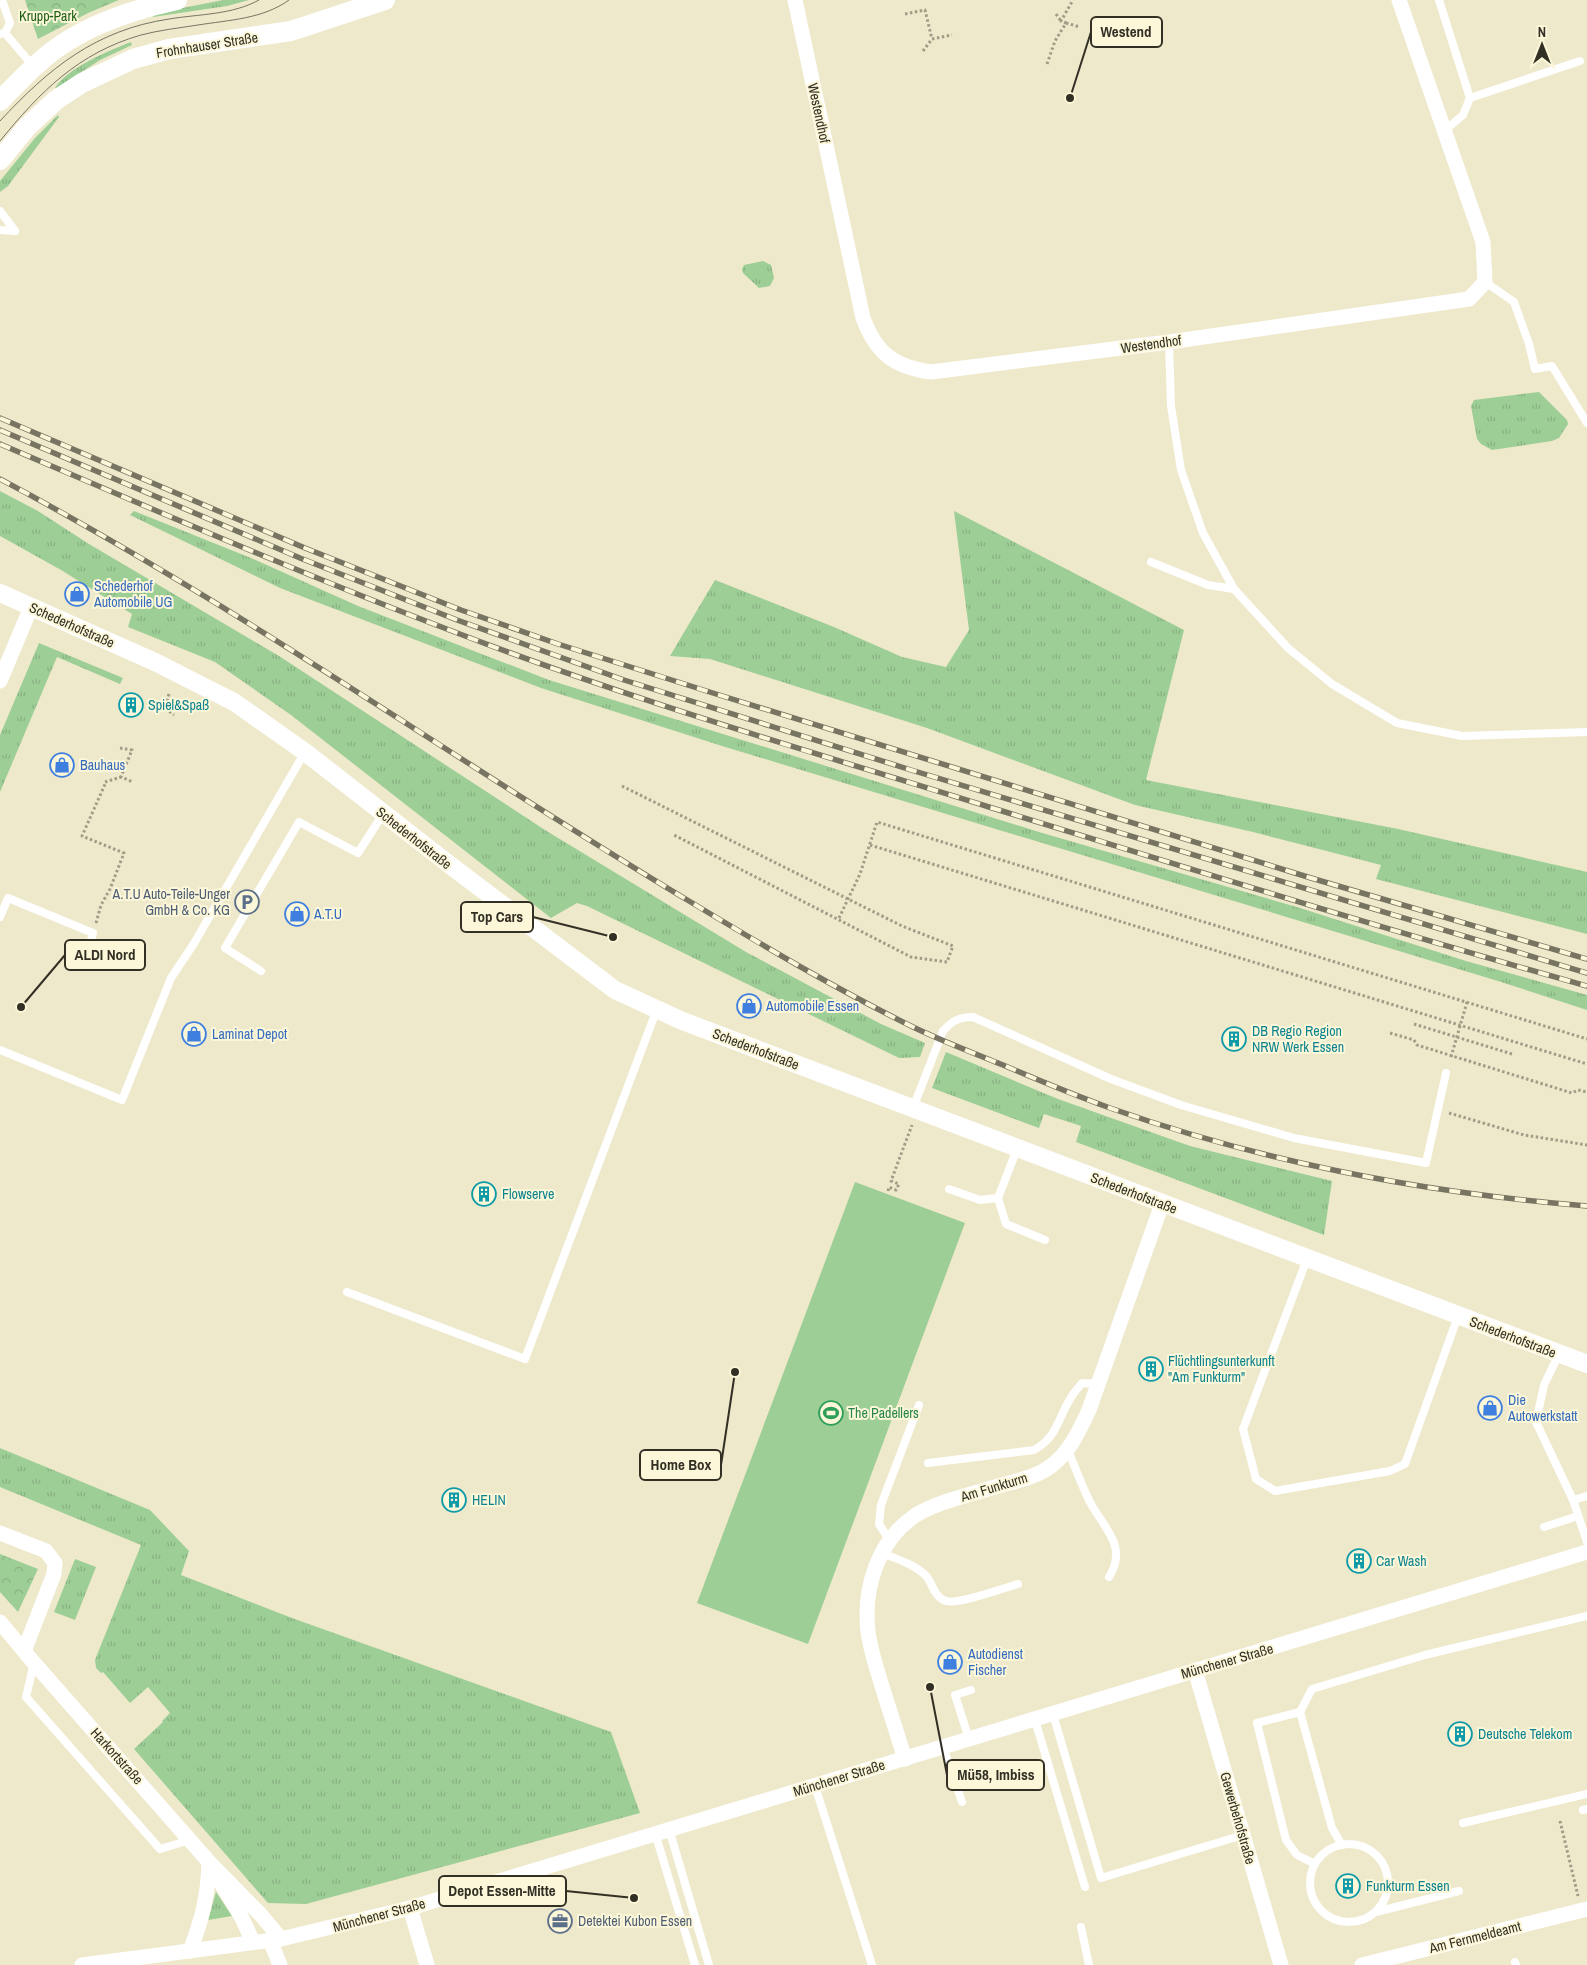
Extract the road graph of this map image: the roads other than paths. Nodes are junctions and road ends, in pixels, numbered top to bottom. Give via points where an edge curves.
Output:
1 (2, 0) edge
2 (176, 0) edge
3 (383, 0) edge
4 (795, 0) edge
5 (1398, 0) edge
6 (1439, 0) edge
7 (2, 34) edge
8 (1580, 61) dead end
9 (35, 67) junction
10 (1470, 98) junction
11 (0, 101) edge
12 (1444, 131) junction
13 (0, 160) edge
14 (0, 211) edge
15 (0, 230) edge
16 (1485, 282) junction
17 (1169, 342) junction
18 (1587, 423) edge
19 (1150, 562) dead end
20 (1234, 589) junction
21 (0, 593) edge
22 (31, 607) junction
23 (0, 680) edge
24 (1587, 732) edge
25 (305, 752) junction
26 (383, 814) junction
27 (0, 917) edge
28 (89, 947) dead end
29 (261, 971) dead end
30 (657, 1009) junction
31 (0, 1050) edge
32 (1446, 1073) road end
33 (915, 1110) junction
34 (1017, 1149) junction
35 (950, 1189) dead end
36 (998, 1198) junction
37 (1162, 1204) junction
38 (1045, 1240) dead end
39 (1307, 1259) junction
40 (347, 1292) dead end
41 (1458, 1316) junction
42 (1559, 1354) junction
43 (1587, 1364) edge
44 (1098, 1384) junction
45 (919, 1405) dead end
46 (1068, 1450) junction
47 (928, 1463) dead end
48 (1587, 1496) edge
49 (1572, 1500) junction
50 (1578, 1516) junction
51 (1544, 1527) dead end
52 (0, 1533) edge
53 (1587, 1542) edge
54 (886, 1547) junction
55 (1587, 1552) edge
56 (1109, 1577) dead end
57 (1018, 1584) dead end
58 (1587, 1616) edge
59 (0, 1622) edge
60 (24, 1651) junction
61 (34, 1663) junction
62 (1195, 1670) junction
63 (971, 1690) dead end
64 (1300, 1712) junction
65 (1054, 1714) junction
66 (1035, 1720) junction
67 (969, 1739) junction
68 (943, 1747) junction
69 (905, 1759) junction
70 (815, 1786) junction
71 (1587, 1794) edge
72 (962, 1802) dead end
73 (1464, 1823) dead end
74 (662, 1831) junction
75 (1243, 1835) junction
76 (189, 1838) junction
77 (1342, 1845) junction
78 (209, 1862) junction
79 (1315, 1864) junction
80 (1085, 1887) dead end
81 (1459, 1892) dead end
82 (410, 1908) junction
83 (1584, 1909) edge
84 (1376, 1912) junction
85 (1081, 1927) dead end
86 (275, 1939) junction
87 (253, 1942) junction
88 (190, 1951) junction
89 (82, 1965) edge
90 (280, 1965) edge
91 (427, 1965) edge
92 (695, 1965) edge
93 (709, 1965) edge
94 (872, 1965) edge
95 (1089, 1965) edge
96 (1281, 1965) edge
97 (1362, 1965) edge

1 - 7 lane via 10,23
2 - 9 main road via 136,11 92,29 56,49
3 - 13 main road, Frohnhauser Straße via 297,30 169,49 133,59 62,96 33,121
4 - 17 street, Westendhof via 862,318 869,336 884,354 901,365 931,372
5 - 12 street
6 - 10 lane
7 - 9 lane
8 - 10 lane
9 - 11 main road
10 - 12 lane via 1463,115
12 - 16 street via 1483,242
14 - 15 lane via 15,231
16 - 17 street, Westendhof via 1469,298
16 - 18 lane via 1514,302 1535,369 1552,366
17 - 20 lane via 1171,406 1181,470 1203,534
19 - 20 lane via 1208,585
20 - 24 lane via 1288,648 1324,678 1397,723 1462,736
21 - 22 street, Schederhofstraße
22 - 23 street
22 - 25 street, Schederhofstraße via 201,684 234,702
25 - 26 street, Schederhofstraße
25 - 31 lane via 193,946 171,978 122,1100
26 - 29 lane via 358,853 299,822 225,948
26 - 30 street, Schederhofstraße via 615,990
27 - 28 lane via 8,898 93,933
30 - 33 street, Schederhofstraße
30 - 40 lane via 525,1359
32 - 33 lane via 1426,1163 1294,1138 1181,1105 1111,1080 986,1021 961,1017 950,1022 943,1031
33 - 34 street, Schederhofstraße
34 - 36 lane
34 - 37 street, Schederhofstraße
35 - 36 lane via 980,1200
36 - 38 lane via 1006,1224
37 - 39 street, Schederhofstraße
37 - 44 street, Am Funkturm
39 - 41 street, Schederhofstraße
39 - 41 lane via 1243,1429 1256,1479 1275,1492 1390,1471 1404,1464
41 - 42 street, Schederhofstraße
42 - 43 street, Schederhofstraße
42 - 49 lane via 1544,1385 1536,1422
44 - 46 street, Am Funkturm via 1089,1410
44 - 47 lane via 1082,1383 1071,1396 1046,1443 1034,1450
45 - 54 lane via 881,1505 879,1524
46 - 54 street, Am Funkturm via 1050,1467 1036,1474 918,1514 901,1526
46 - 56 lane via 1090,1503 1115,1543 1115,1567
48 - 49 lane
49 - 50 lane
50 - 51 lane
50 - 53 lane
52 - 60 street via 46,1551 55,1562 54,1574
54 - 57 lane via 926,1577 940,1598 947,1602
54 - 69 street, Am Funkturm via 874,1569 868,1592 868,1633
55 - 62 street, Münchener Straße
58 - 64 lane via 1425,1655 1312,1689
59 - 60 street, Harkortstraße
60 - 61 street, Harkortstraße
61 - 76 street, Harkortstraße
61 - 76 lane via 26,1697 160,1849
62 - 65 street, Münchener Straße
62 - 75 street, Gewerbehofstraße
63 - 67 lane via 955,1695
64 - 77 lane via 1332,1828
64 - 79 lane via 1257,1723 1286,1840 1297,1855
65 - 66 street, Münchener Straße
65 - 75 lane via 1102,1878
66 - 67 street, Münchener Straße
66 - 80 lane
67 - 68 street, Münchener Straße
68 - 69 street, Münchener Straße
68 - 72 lane
69 - 70 street, Münchener Straße
70 - 74 street, Münchener Straße
70 - 94 lane
71 - 73 lane
74 - 82 street, Münchener Straße
74 - 92 lane
74 - 93 lane
75 - 96 street, Gewerbehofstraße
76 - 78 street, Harkortstraße
77 - 79 lane via 1325,1852
77 - 84 lane via 1366,1848 1380,1859 1388,1880 1383,1903
78 - 86 street, Harkortstraße via 261,1915
78 - 87 street, Harkortstraße
78 - 88 street via 208,1892
79 - 84 lane via 1310,1882 1311,1894 1323,1913 1333,1919 1350,1922
81 - 84 lane
82 - 86 street, Münchener Straße
82 - 91 street
83 - 97 street, Am Fernmeldeamt
85 - 95 lane
86 - 87 street, Münchener Straße
86 - 90 street, Harkortstraße
87 - 88 street, Münchener Straße
88 - 89 street, Münchener Straße

